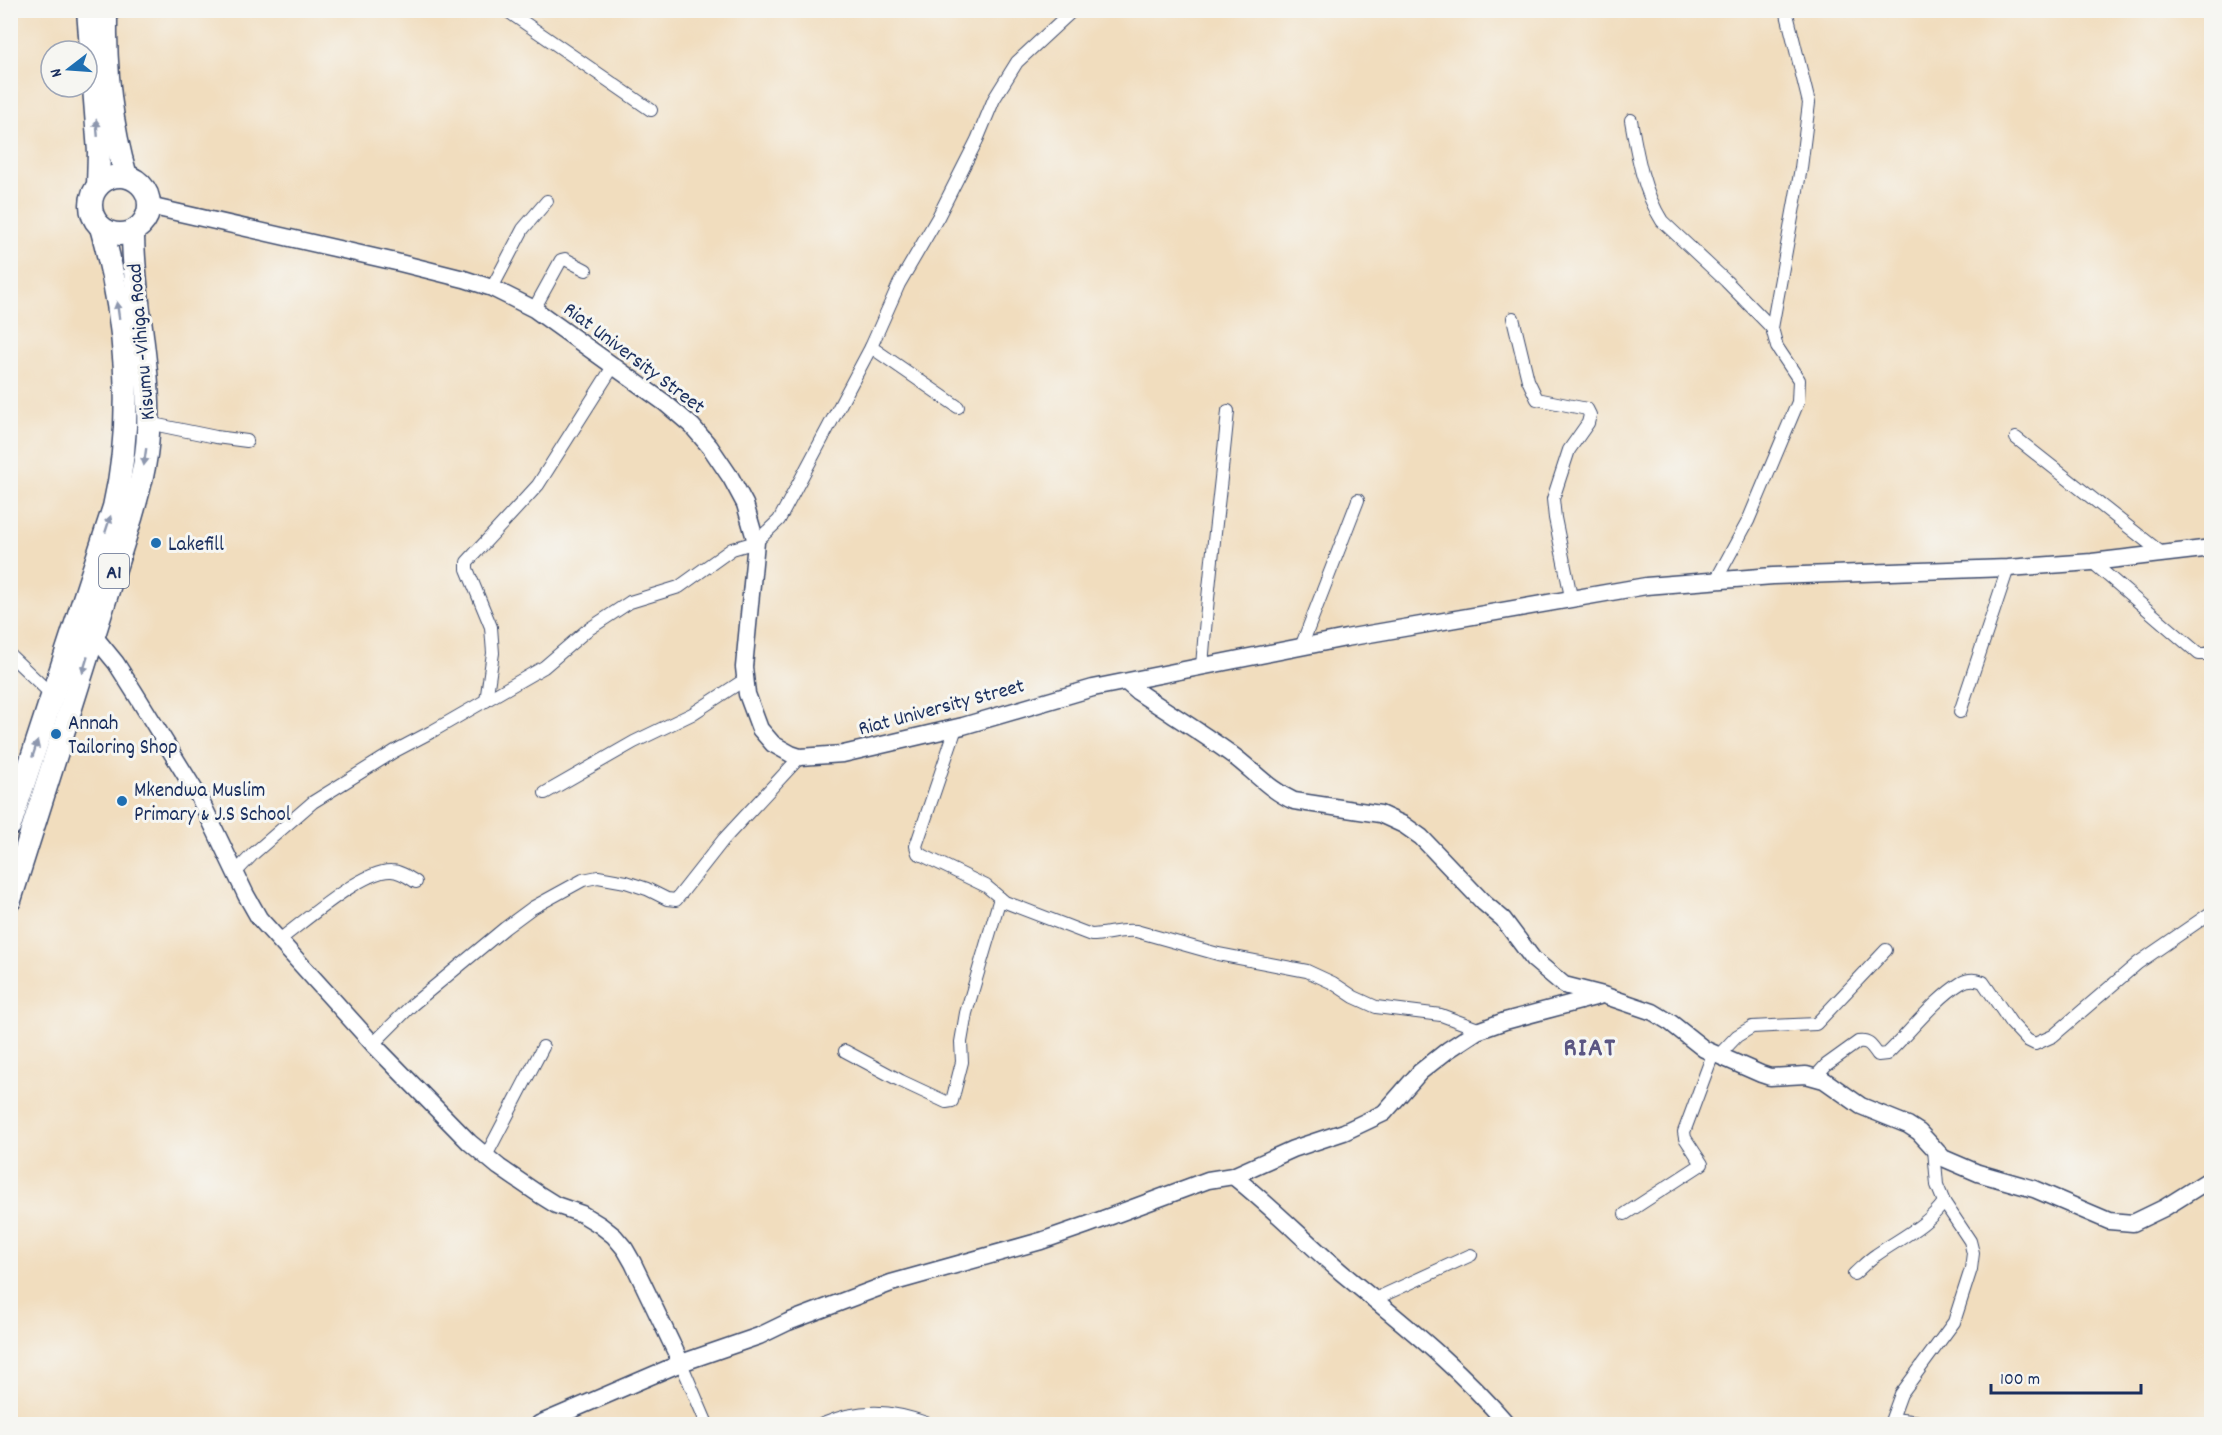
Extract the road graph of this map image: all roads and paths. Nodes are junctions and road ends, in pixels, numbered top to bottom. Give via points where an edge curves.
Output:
1 (88, 10) edge
2 (106, 10) edge
3 (1073, 10) edge
4 (1786, 10) edge
5 (513, 13) edge
6 (651, 110) dead end
7 (1631, 120) dead end
8 (126, 176) junction
9 (98, 186) junction
10 (547, 201) dead end
11 (149, 206) junction
12 (101, 226) junction
13 (133, 232) junction
14 (586, 270) dead end
15 (492, 288) junction
16 (534, 309) junction
17 (1513, 318) dead end
18 (1772, 328) junction
19 (871, 347) junction
20 (614, 365) junction
21 (958, 407) dead end
22 (1228, 411) dead end
23 (148, 423) junction
24 (2016, 438) dead end
25 (247, 441) dead end
26 (1358, 500) dead end
27 (756, 542) junction
28 (2211, 548) edge
29 (2164, 555) junction
30 (2092, 562) junction
31 (2008, 568) junction
32 (1716, 580) junction
33 (1571, 597) junction
34 (94, 636) junction
35 (1301, 647) junction
36 (2211, 651) edge
37 (10, 655) edge
38 (1202, 667) junction
39 (744, 680) junction
40 (1126, 682) junction
41 (52, 695) junction
42 (486, 701) junction
43 (1960, 712) dead end
44 (956, 728) junction
45 (800, 757) junction
46 (546, 793) dead end
47 (10, 825) edge
48 (235, 873) junction
49 (416, 882) dead end
50 (1000, 898) junction
51 (10, 900) edge
52 (2211, 912) edge
53 (279, 940) junction
54 (1886, 950) dead end
55 (1603, 994) junction
56 (1481, 1030) junction
57 (373, 1044) junction
58 (543, 1047) dead end
59 (845, 1051) dead end
60 (1715, 1055) junction
61 (1816, 1076) junction
62 (1934, 1149) junction
63 (486, 1156) junction
64 (1233, 1176) junction
65 (2211, 1178) edge
66 (1944, 1202) junction
67 (1625, 1214) dead end
68 (1471, 1255) dead end
69 (1854, 1274) dead end
70 (1375, 1299) junction
71 (681, 1363) junction
72 (1892, 1422) edge
73 (539, 1425) edge
74 (707, 1425) edge
75 (823, 1425) edge
76 (929, 1425) edge
77 (1507, 1425) edge
78 (1937, 1425) edge

9 -> 1 highway, A1
2 - 8 highway via 111,112
3 - 19 street via 1017,62 994,99
4 - 18 street via 1809,103
5 - 6 street
7 - 18 street via 1639,161 1662,221
8 - 9 highway via 116,176
8 - 11 highway via 142,186
9 - 12 highway, A1 via 91,205
10 - 15 street via 523,229
11 - 13 highway via 146,220
11 - 15 street, Riat University Street
12 - 13 highway via 115,234
41 -> 12 highway, Kisumu -Vihiga Road / A1 via 121,477 126,384 111,262
13 - 23 highway, Kisumu -Vihiga Road / A1
14 - 16 street via 561,260
15 - 16 street, Riat University Street
16 - 20 street, Riat University Street
17 - 33 street via 1528,380 1537,399 1587,409 1590,414 1569,450 1553,499
18 - 32 street via 1776,347 1799,380 1798,402 1748,520
19 - 21 street
19 - 27 street via 787,507
20 - 27 street, Riat University Street via 665,403 711,447 738,490
20 - 42 street via 538,485 467,562 493,640
22 - 38 street
23 - 25 street
23 -> 34 highway, Kisumu -Vihiga Road / A1 via 142,476
24 - 29 street
26 - 35 street
27 - 39 street, Riat University Street
27 - 42 street via 732,549 675,589 630,602 586,630 544,667
28 - 29 street, Riat University Street
29 - 30 street, Riat University Street
30 - 31 street, Riat University Street
30 - 36 street via 2199,654
31 - 32 street, Riat University Street
31 - 43 street
32 - 33 street, Riat University Street
33 - 35 street, Riat University Street
34 - 48 street via 122,673 199,797
34 -> 51 highway, Kisumu -Vihiga Road / A1
35 - 38 street, Riat University Street
37 - 41 street
38 - 40 street, Riat University Street
39 - 45 street, Riat University Street via 760,729 773,744
39 - 46 street via 692,714
40 - 44 street, Riat University Street
40 - 55 street via 1233,755 1282,796 1380,814 1404,825 1421,837 1503,919 1533,959 1558,982
47 -> 41 highway, Kisumu -Vihiga Road / A1
42 - 48 street via 394,751 313,802
44 - 45 street, Riat University Street via 843,754
44 - 50 street via 916,850 986,886
45 - 57 street via 724,839 676,900 626,882 598,877 584,880 532,908 505,928 412,1005
48 - 53 street via 259,918
49 - 53 street via 392,870 371,875
50 - 56 street via 1091,935 1136,931 1218,954 1307,971 1376,1007 1441,1015
50 - 59 street via 966,1013 962,1062 952,1101 946,1102 901,1081
52 - 61 street via 2147,956 2041,1042 2035,1044 2022,1035 1983,982 1975,979 1959,984 1887,1054 1878,1055 1869,1043 1858,1042
53 - 57 street
54 - 60 street via 1816,1024 1752,1027
55 - 56 street
55 - 60 street via 1653,1012
56 - 64 street via 1420,1072 1384,1113
57 - 63 street
58 - 63 street
60 - 61 street via 1770,1077
60 - 67 street via 1684,1135 1702,1164
61 - 62 street via 1862,1106 1908,1125
62 - 65 street via 1943,1158 1978,1173 2034,1189 2109,1221 2133,1222 2164,1208
62 - 66 street via 1937,1185
63 - 71 street via 540,1195 582,1214 614,1236 626,1249
64 - 70 street
64 - 71 street via 1199,1184 1041,1241 891,1283
66 - 69 street via 1924,1224 1874,1256
66 - 72 street via 1970,1241 1971,1269 1954,1322 1901,1394
68 - 70 street
70 - 77 street via 1456,1369
71 - 73 street
71 - 74 street
72 - 78 street
75 - 76 street via 853,1414 884,1412

